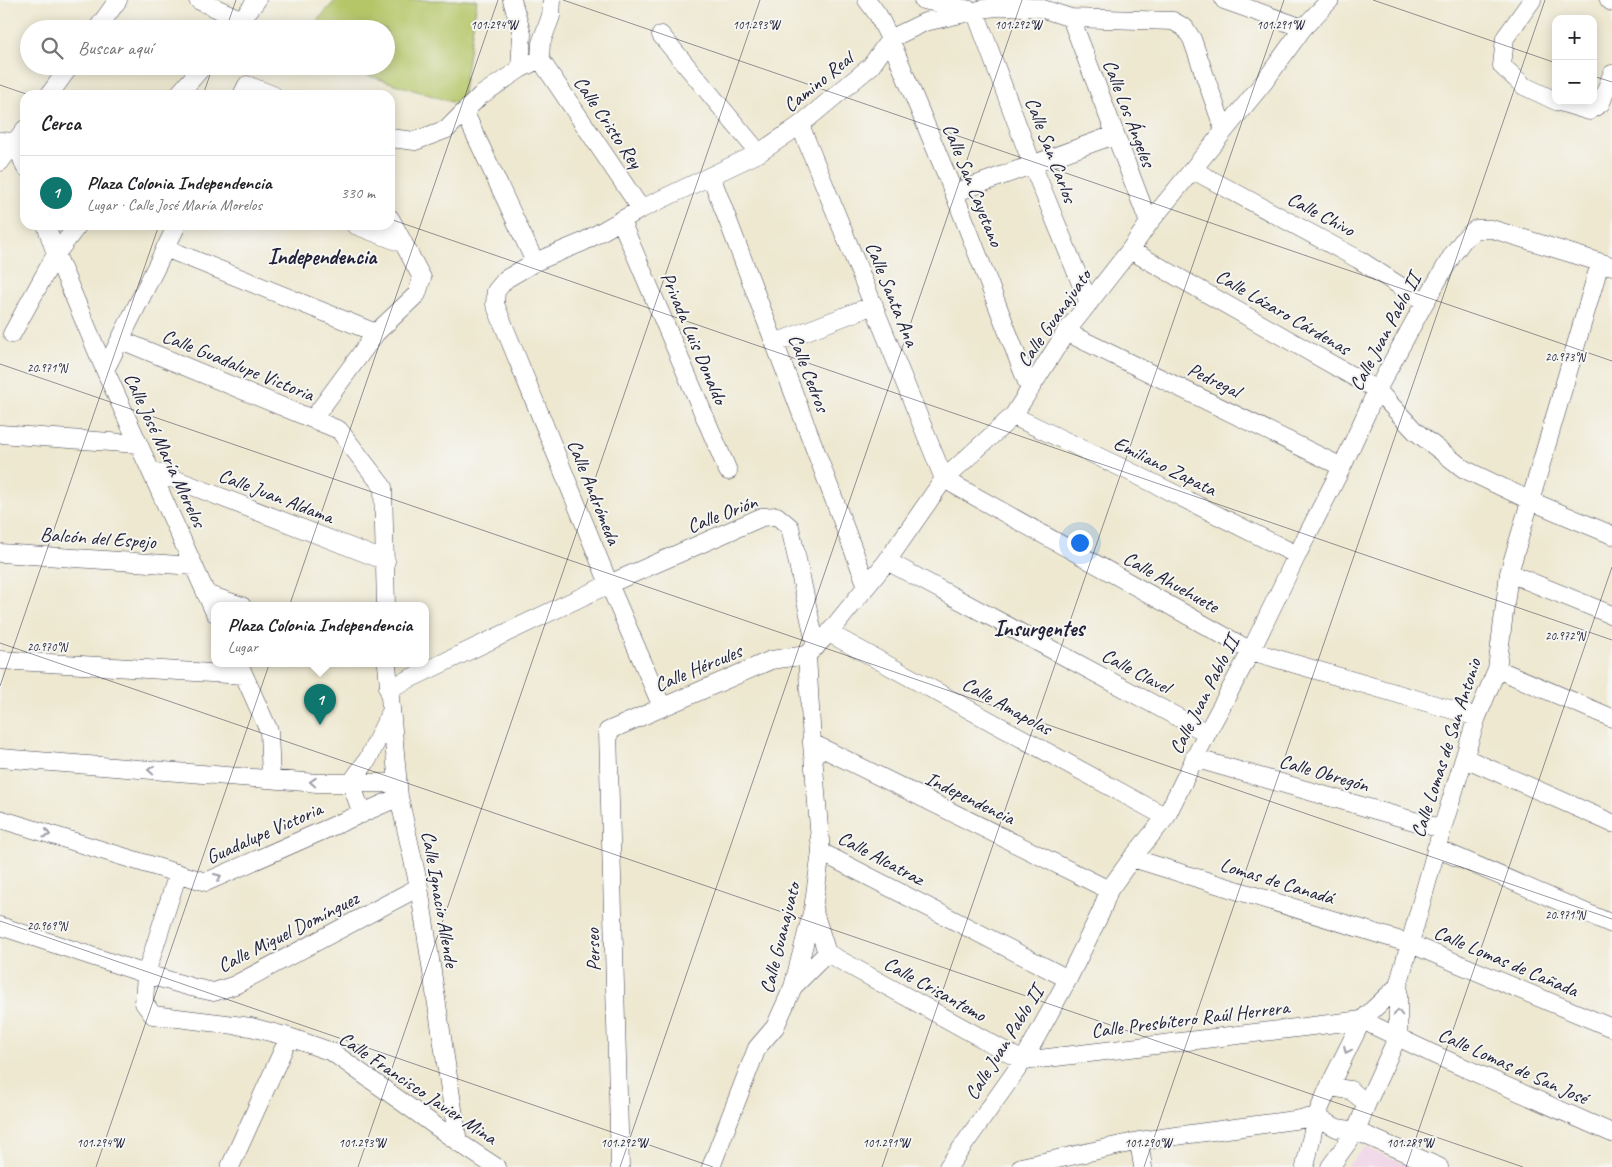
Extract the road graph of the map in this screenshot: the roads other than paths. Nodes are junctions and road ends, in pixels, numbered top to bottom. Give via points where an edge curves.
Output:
1 (118, 0) edge
2 (198, 0) edge
3 (257, 0) edge
4 (512, 0) edge
5 (552, 0) edge
6 (867, 0) edge
7 (923, 0) edge
8 (1224, 0) edge
9 (1330, 0) edge
10 (1532, 0) edge
11 (975, 11) junction
12 (1070, 18) junction
13 (104, 20) edge
14 (230, 20) edge
15 (242, 20) edge
16 (1303, 28) junction
17 (662, 35) dead end
18 (890, 40) junction
19 (540, 59) junction
20 (520, 69) junction
21 (1612, 74) edge
22 (63, 75) edge
23 (195, 75) edge
24 (53, 90) edge
25 (182, 90) edge
26 (1552, 99) edge
27 (1569, 105) edge
28 (465, 113) junction
29 (800, 125) junction
30 (1224, 130) junction
31 (1114, 135) junction
32 (14, 137) edge
33 (395, 140) edge
34 (20, 153) edge
35 (759, 153) junction
36 (0, 162) edge
37 (1032, 164) junction
38 (1193, 170) junction
39 (711, 176) junction
40 (954, 193) junction
41 (641, 209) junction
42 (621, 221) junction
43 (1149, 223) junction
44 (395, 228) edge
45 (48, 230) edge
46 (74, 230) edge
47 (174, 230) edge
48 (368, 230) edge
49 (402, 243) junction
50 (165, 248) junction
51 (1130, 250) junction
52 (56, 254) junction
53 (535, 262) junction
54 (1606, 265) edge
55 (496, 291) joint
56 (1425, 302) junction
57 (1089, 303) junction
58 (874, 305) junction
59 (1066, 332) junction
60 (376, 333) junction
61 (12, 334) dead end
62 (121, 340) junction
63 (775, 343) junction
64 (105, 370) junction
65 (1030, 390) junction
66 (1377, 390) junction
67 (1013, 416) junction
68 (313, 419) junction
69 (0, 434) edge
70 (138, 444) junction
71 (1342, 467) junction
72 (151, 470) junction
73 (728, 471) dead end
74 (944, 479) junction
75 (1531, 502) junction
76 (1610, 528) edge
77 (0, 553) edge
78 (1297, 555) junction
79 (386, 561) junction
80 (887, 561) junction
81 (194, 566) junction
82 (1509, 574) junction
83 (609, 584) junction
84 (867, 586) junction
85 (206, 594) junction
86 (230, 602) edge
87 (386, 602) edge
88 (211, 605) edge
89 (1612, 615) edge
90 (829, 633) junction
91 (812, 651) junction
92 (1251, 651) junction
93 (0, 660) edge
94 (387, 667) edge
95 (1496, 668) junction
96 (241, 669) edge
97 (388, 689) junction
98 (662, 707) junction
99 (390, 712) junction
100 (1477, 717) junction
101 (1612, 718) edge
102 (608, 731) joint
103 (1207, 733) junction
104 (812, 743) junction
105 (0, 758) edge
106 (1194, 758) junction
107 (1465, 758) junction
108 (271, 778) junction
109 (351, 783) junction
110 (398, 790) junction
111 (362, 814) junction
112 (1166, 817) junction
113 (0, 820) edge
114 (1612, 823) edge
115 (1442, 830) junction
116 (1436, 848) junction
117 (821, 852) junction
118 (1132, 858) junction
119 (178, 874) junction
120 (419, 887) junction
121 (1109, 890) junction
122 (813, 909) junction
123 (1612, 924) edge
124 (0, 926) edge
125 (1411, 944) junction
126 (827, 953) junction
127 (146, 974) junction
128 (1068, 979) junction
129 (1398, 986) junction
130 (794, 987) junction
131 (1362, 1020) junction
132 (1612, 1028) edge
133 (1398, 1036) junction
134 (289, 1037) junction
135 (1023, 1061) junction
136 (1329, 1087) junction
137 (1367, 1103) junction
138 (1316, 1117) junction
139 (1356, 1131) junction
140 (1612, 1133) edge
141 (1139, 1141) junction
142 (458, 1142) junction
143 (230, 1167) edge
144 (496, 1167) edge
145 (620, 1167) edge
146 (711, 1167) edge
147 (948, 1167) edge
148 (1021, 1167) edge
149 (1143, 1167) edge
150 (1305, 1167) edge
151 (1330, 1167) edge
152 (1439, 1167) edge

1 - 13 street
2 - 14 street
3 - 15 street
4 - 20 street via 522,34
5 - 19 street
6 - 18 street, Calle San Cayetano
7 - 11 street
8 - 16 street
9 - 16 street, Calle Guanajuato
10 - 26 street via 1505,38 1502,66 1524,86
11 - 12 street, Camino Real via 1006,6 1040,8
11 - 18 street, Camino Real via 925,22
11 - 37 street, Calle San Carlos
12 - 30 street, Camino Real via 1172,21 1185,28 1192,39
12 - 31 street, Calle Los Ángeles
16 - 30 street, Calle Guanajuato
17 - 35 street
18 - 29 street, Camino Real via 871,66
18 - 40 street, Calle San Cayetano
19 - 20 street
19 - 41 street, Calle Cristo Rey
20 - 28 street via 480,96
21 - 27 street via 1601,103 1589,111
22 - 24 street
23 - 25 street
28 - 33 street via 447,129 415,140
28 - 53 street
29 - 35 street, Camino Real
29 - 58 street, Calle Santa Ana
30 - 38 street, Calle Guanajuato
31 - 37 street
31 - 43 street, Calle Los Ángeles
32 - 34 street
32 - 36 street
35 - 39 street, Camino Real
37 - 40 street
37 - 57 street, Calle San Carlos
38 - 43 street, Calle Guanajuato
38 - 56 street, Calle Chivo via 1358,259
39 - 41 street, Camino Real
39 - 63 street, Calle Cedros
40 - 65 street, Calle San Cayetano
41 - 42 street, Camino Real
42 - 53 street, Camino Real via 583,242
42 - 73 street, Privada Luis Donaldo
43 - 51 street, Calle Guanajuato
44 - 49 street
45 - 52 street
46 - 52 street
47 - 50 street, Calle José María Morelos
48 - 49 street
49 - 60 street via 422,278 416,294
50 - 60 street
50 - 62 street, Calle José María Morelos
51 - 57 street, Calle Guanajuato
51 - 66 street, Calle Lázaro Cárdenas
52 - 61 street
52 - 64 street
53 - 55 street, Camino Real via 506,279
54 - 56 street, Calle Juan Pablo II via 1492,229 1476,229 1453,254
54 - 75 street, Calle Lomas de San Antonio
55 - 83 street, Calle Andrómeda via 495,304
56 - 66 street, Calle Juan Pablo II
57 - 59 street, Calle Guanajuato
58 - 63 street
58 - 74 street, Calle Santa Ana
59 - 65 street, Calle Guanajuato
59 - 71 street, Pedregal
60 - 68 street
62 - 64 street, Calle José María Morelos
62 - 68 street, Calle Guadalupe Victoria
63 - 84 street, Calle Cedros
64 - 70 street, Calle José María Morelos
65 - 67 street, Calle Guanajuato
66 - 71 street, Calle Juan Pablo II
66 - 75 street, Calle Lázaro Cárdenas via 1415,431 1464,468
67 - 74 street, Calle Guanajuato
67 - 78 street, Emiliano Zapata
68 - 79 street, Calle Guadalupe Victoria via 339,430 383,487
69 - 70 street
70 - 72 street, Calle José María Morelos
71 - 78 street, Calle Juan Pablo II
72 - 79 street, Calle Juan Aldama
72 - 81 street, Calle José María Morelos
74 - 80 street, Calle Guanajuato
74 - 92 street, Calle Ahuehuete
75 - 76 street, Calle Lázaro Cárdenas
75 - 82 street, Calle Lomas de San Antonio
77 - 81 street, Balcón del Espejo
78 - 92 street, Calle Juan Pablo II
79 - 87 street
80 - 84 street, Calle Guanajuato
80 - 103 street, Calle Clavel
81 - 85 street, Calle José María Morelos
82 - 89 street
82 - 95 street, Calle Lomas de San Antonio
83 - 91 street, Calle Orión via 762,517 777,516 790,527
83 - 97 street, Calle Orión
83 - 98 street, Calle Andrómeda
84 - 90 street, Calle Guanajuato
85 - 86 street
85 - 88 street, Calle José María Morelos
90 - 91 street, Calle Guanajuato
90 - 112 street, Calle Amapolas
91 - 98 street, Calle Hércules via 771,660
91 - 104 street, Calle Alcatraz
92 - 100 street, Calle Ahuehuete
92 - 103 street, Calle Juan Pablo II
93 - 96 street
94 - 97 street, Calle Ignacio Allende
95 - 100 street, Calle Lomas de San Antonio
95 - 101 street
96 - 108 street via 269,731
97 - 99 street, Calle Ignacio Allende
98 - 102 street, Calle Hércules
99 - 109 street via 368,760
99 - 110 street, Calle Ignacio Allende
100 - 107 street, Calle Lomas de San Antonio
102 - 145 street, Perseo
103 - 106 street, Calle Juan Pablo II
104 - 117 street, Calle Alcatraz
104 - 121 street, Independencia
108 -> 105 street, Guadalupe Victoria
106 - 112 street, Calle Juan Pablo II
106 - 115 street, Calle Obregón
107 - 114 street
107 - 115 street, Calle Lomas de San Antonio
109 -> 108 street, Guadalupe Victoria
109 - 110 street, Guadalupe Victoria
109 - 111 street
110 - 111 street, Guadalupe Victoria
110 - 120 street, Calle Ignacio Allende
119 -> 111 street, Guadalupe Victoria via 206,882
112 - 118 street, Calle Juan Pablo II
113 -> 119 street, Guadalupe Victoria
115 - 116 street, Calle Lomas de San Antonio
116 - 123 street
116 - 125 street, Calle Lomas de San Antonio
117 - 122 street, Calle Guanajuato
117 - 128 street, Calle Alcatraz
118 - 121 street, Calle Juan Pablo II
118 - 125 street, Lomas de Canadá
119 - 127 street
120 - 127 street, Calle Miguel Domínguez via 235,985 214,992
120 - 142 street, Calle Ignacio Allende
121 - 128 street, Calle Juan Pablo II
122 - 126 street
122 - 130 street, Calle Guanajuato
124 - 127 street, Calle Miguel Domínguez
125 - 129 street, Calle Lomas de San Antonio
125 - 132 street, Calle Lomas de Cañada
126 - 130 street
126 - 135 street, Calle Crisantemo
127 - 134 street, Calle Francisco Javier Mina via 144,1003 153,1015 250,1027
128 - 135 street, Calle Juan Pablo II
129 - 131 street, Calle Lomas de San Antonio
133 -> 129 street, Calle Lomas de San Antonio
130 - 146 street, Calle Guanajuato via 775,1027 757,1048
131 - 133 street, Calle Lomas de San José
131 - 135 street, Calle Presbítero Raúl Herrera
131 -> 136 street, Calle Lomas de San Antonio
133 - 137 street, Calle Lomas de San Antonio
133 - 140 street, Calle Lomas de San José
134 - 142 street, Calle Francisco Javier Mina via 332,1052
134 - 143 street
135 - 147 street, Calle Juan Pablo II
136 - 137 street via 1350,1090
136 - 138 street, Calle Lomas de San Antonio
137 - 139 street, Calle Lomas de San Antonio
138 - 139 street via 1337,1128
138 - 141 street
138 - 150 street, Calle Lomas de San Antonio
139 - 151 street, Calle Lomas de San Antonio
139 - 152 street
141 - 148 street
141 - 149 street
142 - 144 street, Calle Francisco Javier Mina

